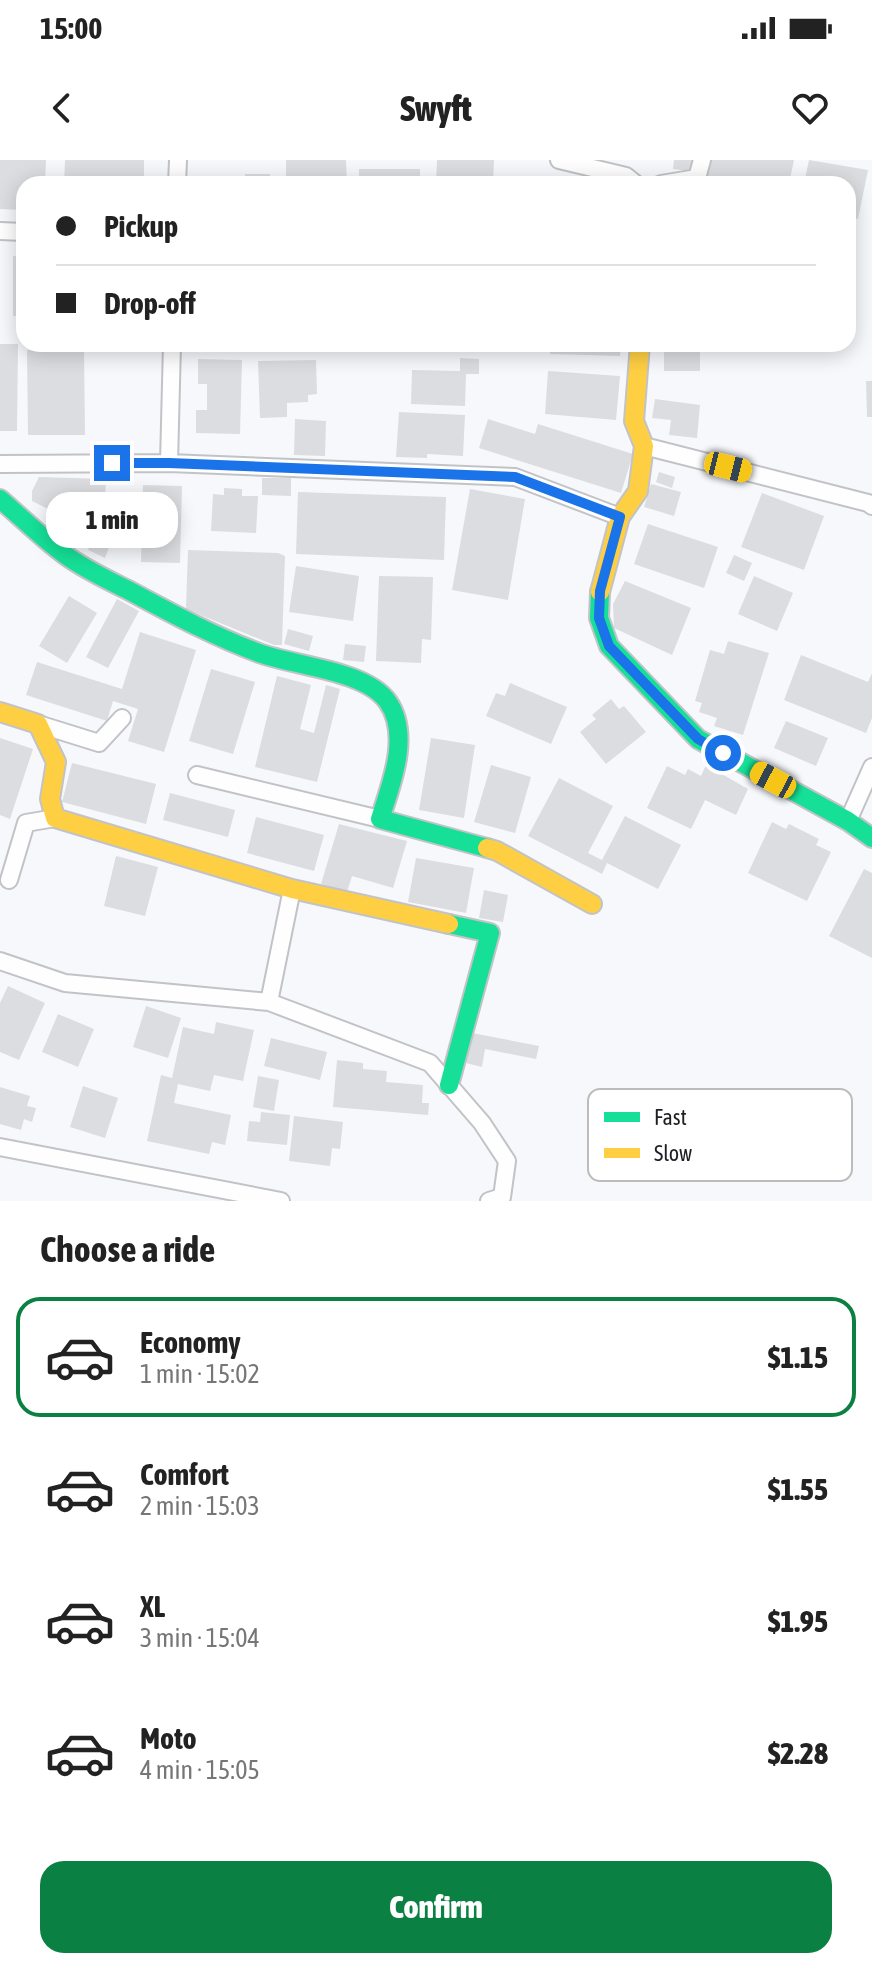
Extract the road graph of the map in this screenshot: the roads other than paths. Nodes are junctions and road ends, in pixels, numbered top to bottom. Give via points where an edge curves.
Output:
1 (559, 160) edge
2 (626, 176) edge
3 (172, 352) edge
4 (639, 352) edge
5 (644, 446) junction
6 (169, 463) junction
7 (0, 464) edge
8 (0, 499) edge
9 (872, 506) edge
10 (620, 517) junction
11 (0, 712) edge
12 (122, 718) dead end
13 (38, 724) junction
14 (872, 767) edge
15 (197, 775) dead end
16 (55, 818) junction
17 (380, 819) junction
18 (848, 821) junction
19 (872, 838) edge
20 (9, 880) dead end
21 (292, 889) junction
22 (592, 904) dead end
23 (0, 961) edge
24 (269, 1002) junction
25 (449, 1085) junction
26 (0, 1147) edge
27 (281, 1201) edge
28 (489, 1201) edge

1 - 2 street
3 - 6 street
4 - 5 street via 634,421
5 - 9 street
5 - 10 street via 638,491
6 - 7 street
6 - 10 street via 515,477
8 - 17 street via 73,560 187,623 276,659 374,688 390,706 398,733 393,779
10 - 18 street via 600,591 599,618 609,646 698,739
11 - 13 street
12 - 13 street via 99,743
13 - 16 street via 56,762 50,799
14 - 18 street
15 - 17 street
16 - 20 street via 26,823
16 - 21 street
17 - 22 street via 497,851
18 - 19 street
21 - 24 street
21 - 25 street via 490,933
23 - 24 street via 65,983
24 - 25 street via 430,1063
25 - 28 street via 507,1161 502,1197
26 - 27 street

